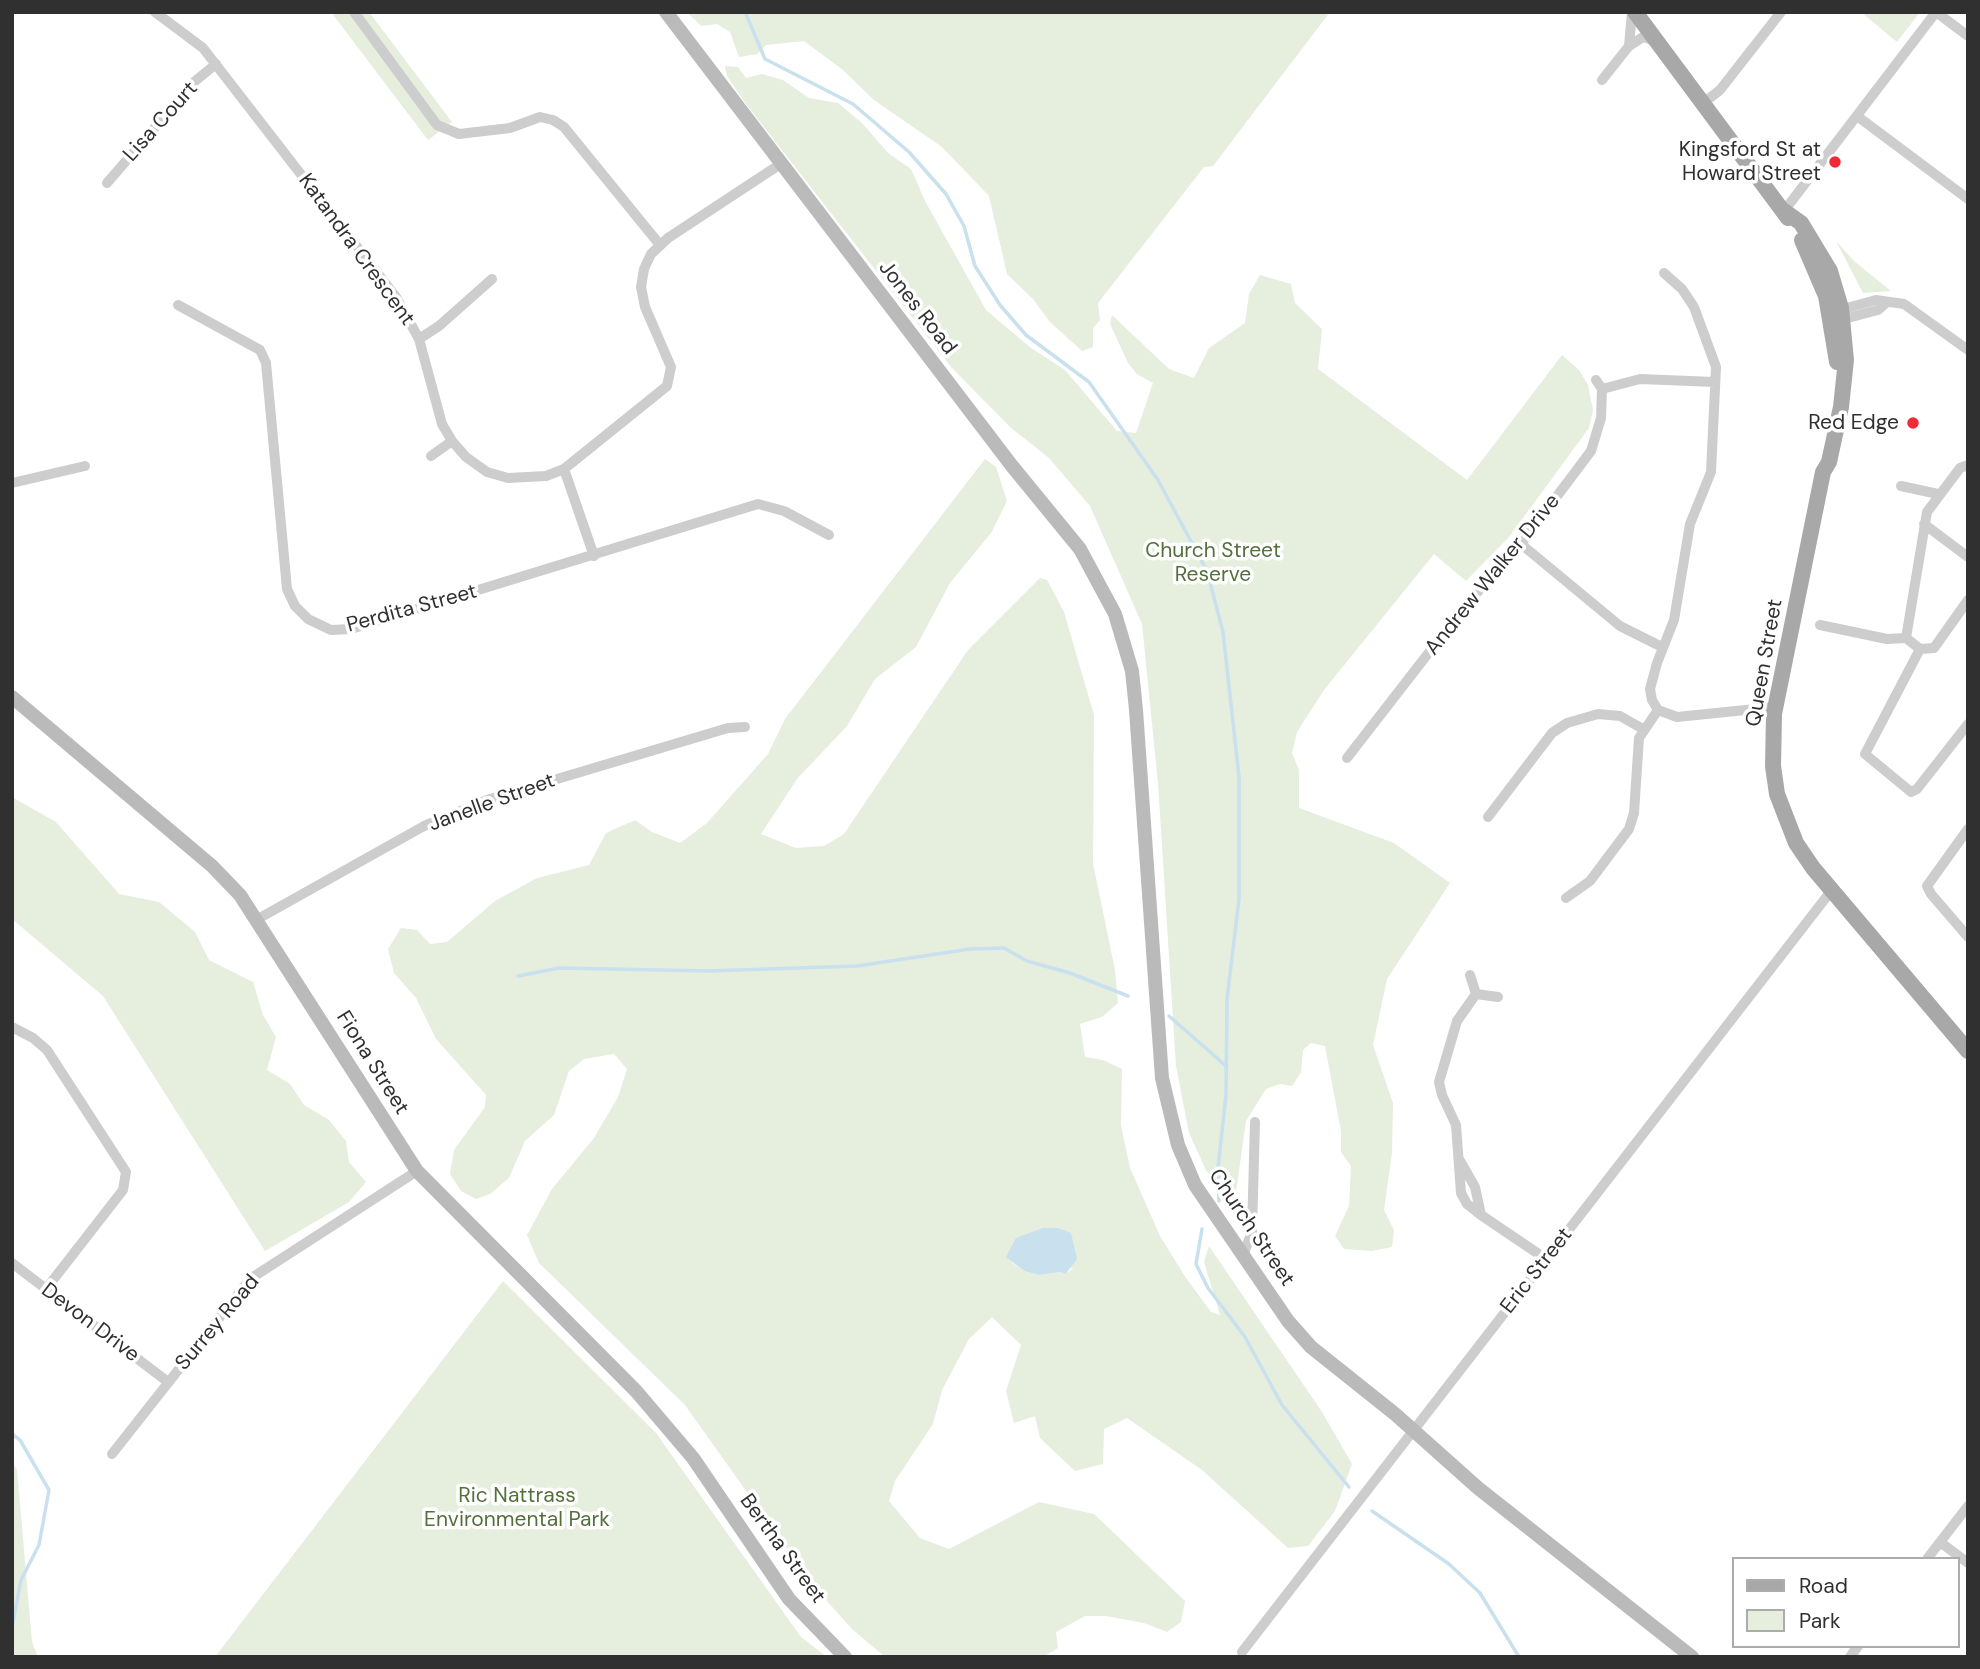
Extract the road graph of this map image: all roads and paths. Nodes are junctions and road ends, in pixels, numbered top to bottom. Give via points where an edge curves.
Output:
1 (155, 12) edge
2 (354, 12) edge
3 (666, 12) edge
4 (1634, 12) edge
5 (1781, 12) edge
6 (1936, 12) edge
7 (1968, 36) edge
8 (1656, 41) junction
9 (1629, 46) junction
10 (216, 64) junction
11 (1601, 80) dead end
12 (1702, 104) junction
13 (1857, 116) junction
14 (782, 163) junction
15 (107, 183) dead end
16 (1968, 199) edge
17 (1784, 211) junction
18 (660, 245) junction
19 (1664, 272) dead end
20 (492, 279) dead end
21 (178, 305) dead end
22 (1838, 315) junction
23 (419, 340) junction
24 (1968, 350) edge
25 (1715, 382) junction
26 (452, 441) junction
27 (431, 456) dead end
28 (1968, 465) edge
29 (85, 466) dead end
30 (564, 469) junction
31 (12, 483) edge
32 (1901, 486) dead end
33 (1938, 494) junction
34 (1924, 524) junction
35 (829, 535) dead end
36 (1521, 544) junction
37 (594, 556) junction
38 (1968, 556) edge
39 (1968, 600) edge
40 (1820, 625) dead end
41 (1123, 635) joint
42 (1906, 638) junction
43 (1662, 647) junction
44 (1920, 649) junction
45 (12, 697) edge
46 (1775, 707) junction
47 (1658, 710) junction
48 (1968, 724) edge
49 (745, 727) dead end
50 (1643, 729) junction
51 (1347, 758) dead end
52 (1488, 817) dead end
53 (1968, 829) edge
54 (1831, 891) junction
55 (1566, 898) dead end
56 (256, 920) junction
57 (1968, 937) edge
58 (1470, 975) dead end
59 (1476, 994) junction
60 (1498, 998) dead end
61 (12, 1027) edge
62 (1968, 1051) edge
63 (1255, 1122) dead end
64 (1458, 1158) junction
65 (417, 1171) junction
66 (1481, 1215) junction
67 (1243, 1256) junction
68 (1546, 1259) junction
69 (12, 1263) edge
70 (46, 1289) junction
71 (168, 1382) junction
72 (1413, 1431) junction
73 (112, 1454) dead end
74 (693, 1458) joint
75 (1968, 1506) edge
76 (1940, 1542) junction
77 (1929, 1557) edge
78 (1968, 1563) edge
79 (1242, 1652) dead end
80 (845, 1657) edge
81 (1692, 1657) edge

1 - 10 street, Katandra Crescent via 203,48
2 - 18 street via 437,125 459,134 510,128 540,117 553,120 564,127
3 - 14 street, Jones Road
4 - 8 main road, Queen Street
4 - 9 street
5 - 12 street via 1720,90
6 - 7 street
6 - 13 street
8 - 9 street via 1643,37
8 - 12 main road, Queen Street
9 - 11 street
10 - 15 street, Lisa Court via 194,82
10 - 23 street, Katandra Crescent via 396,298
12 - 17 main road, Queen Street
13 - 16 street
13 - 17 street
14 - 18 street, Katandra Crescent
14 - 41 street, Jones Road via 1080,549
17 - 22 main road, Queen Street via 1801,223 1822,255
18 - 30 street, Katandra Crescent via 644,269 641,287 669,360 667,386
19 - 25 street via 1682,289 1702,324 1716,367
20 - 23 street
21 - 37 street, Perdita Street via 260,350 266,363 287,589 308,619 331,629 351,629
22 - 24 street via 1875,300 1904,304
22 - 46 main road, Queen Street via 1823,472
23 - 26 street, Katandra Crescent via 442,424
25 - 36 street, Andrew Walker Drive via 1640,379 1599,384 1598,435 1591,451
25 - 43 street via 1711,472 1690,523 1674,621
26 - 27 street
26 - 30 street, Katandra Crescent via 487,472 508,478 546,476
28 - 33 street
29 - 31 street
30 - 37 street
32 - 33 street
33 - 34 street
34 - 38 street
34 - 42 street
35 - 37 street, Perdita Street via 784,511 758,504
36 - 43 street via 1620,625
36 - 51 street, Andrew Walker Drive via 1465,606
39 - 44 street via 1934,648
40 - 42 street via 1887,639
41 - 67 street, Church Street via 1136,710 1160,1054 1168,1109 1195,1185
42 - 44 street
43 - 47 street via 1650,689
44 - 48 street via 1865,754 1911,792
45 - 56 street, Fiona Street via 212,866
46 - 47 street via 1677,717
46 - 54 main road, Queen Street via 1777,794 1796,843
47 - 50 street
49 - 56 street, Janelle Street via 728,728 490,799 424,826
50 - 52 street via 1619,716 1598,714 1567,723 1552,733
50 - 55 street via 1637,744 1633,821 1590,881
53 - 57 street via 1927,886
54 - 62 main road, Queen Street
54 - 68 street, Eric Street
56 - 65 street, Fiona Street
58 - 59 street
59 - 60 street
59 - 64 street via 1457,1021 1439,1082 1456,1125
61 - 70 street via 47,1049 125,1172 123,1190
63 - 67 street via 1252,1231
64 - 66 street via 1475,1187
64 - 66 street via 1461,1193
65 - 71 street, Surrey Road via 250,1279
65 - 74 street, Fiona Street via 636,1391
66 - 68 street
67 - 72 street, Church Street via 1311,1347
68 - 72 street, Eric Street
69 - 70 street, Devon Drive
70 - 71 street, Devon Drive
71 - 73 street, Surrey Road
72 - 79 street, Eric Street
72 - 81 street, Church Street
74 - 80 street, Bertha Street via 789,1599
75 - 76 street
76 - 77 street
76 - 78 street

